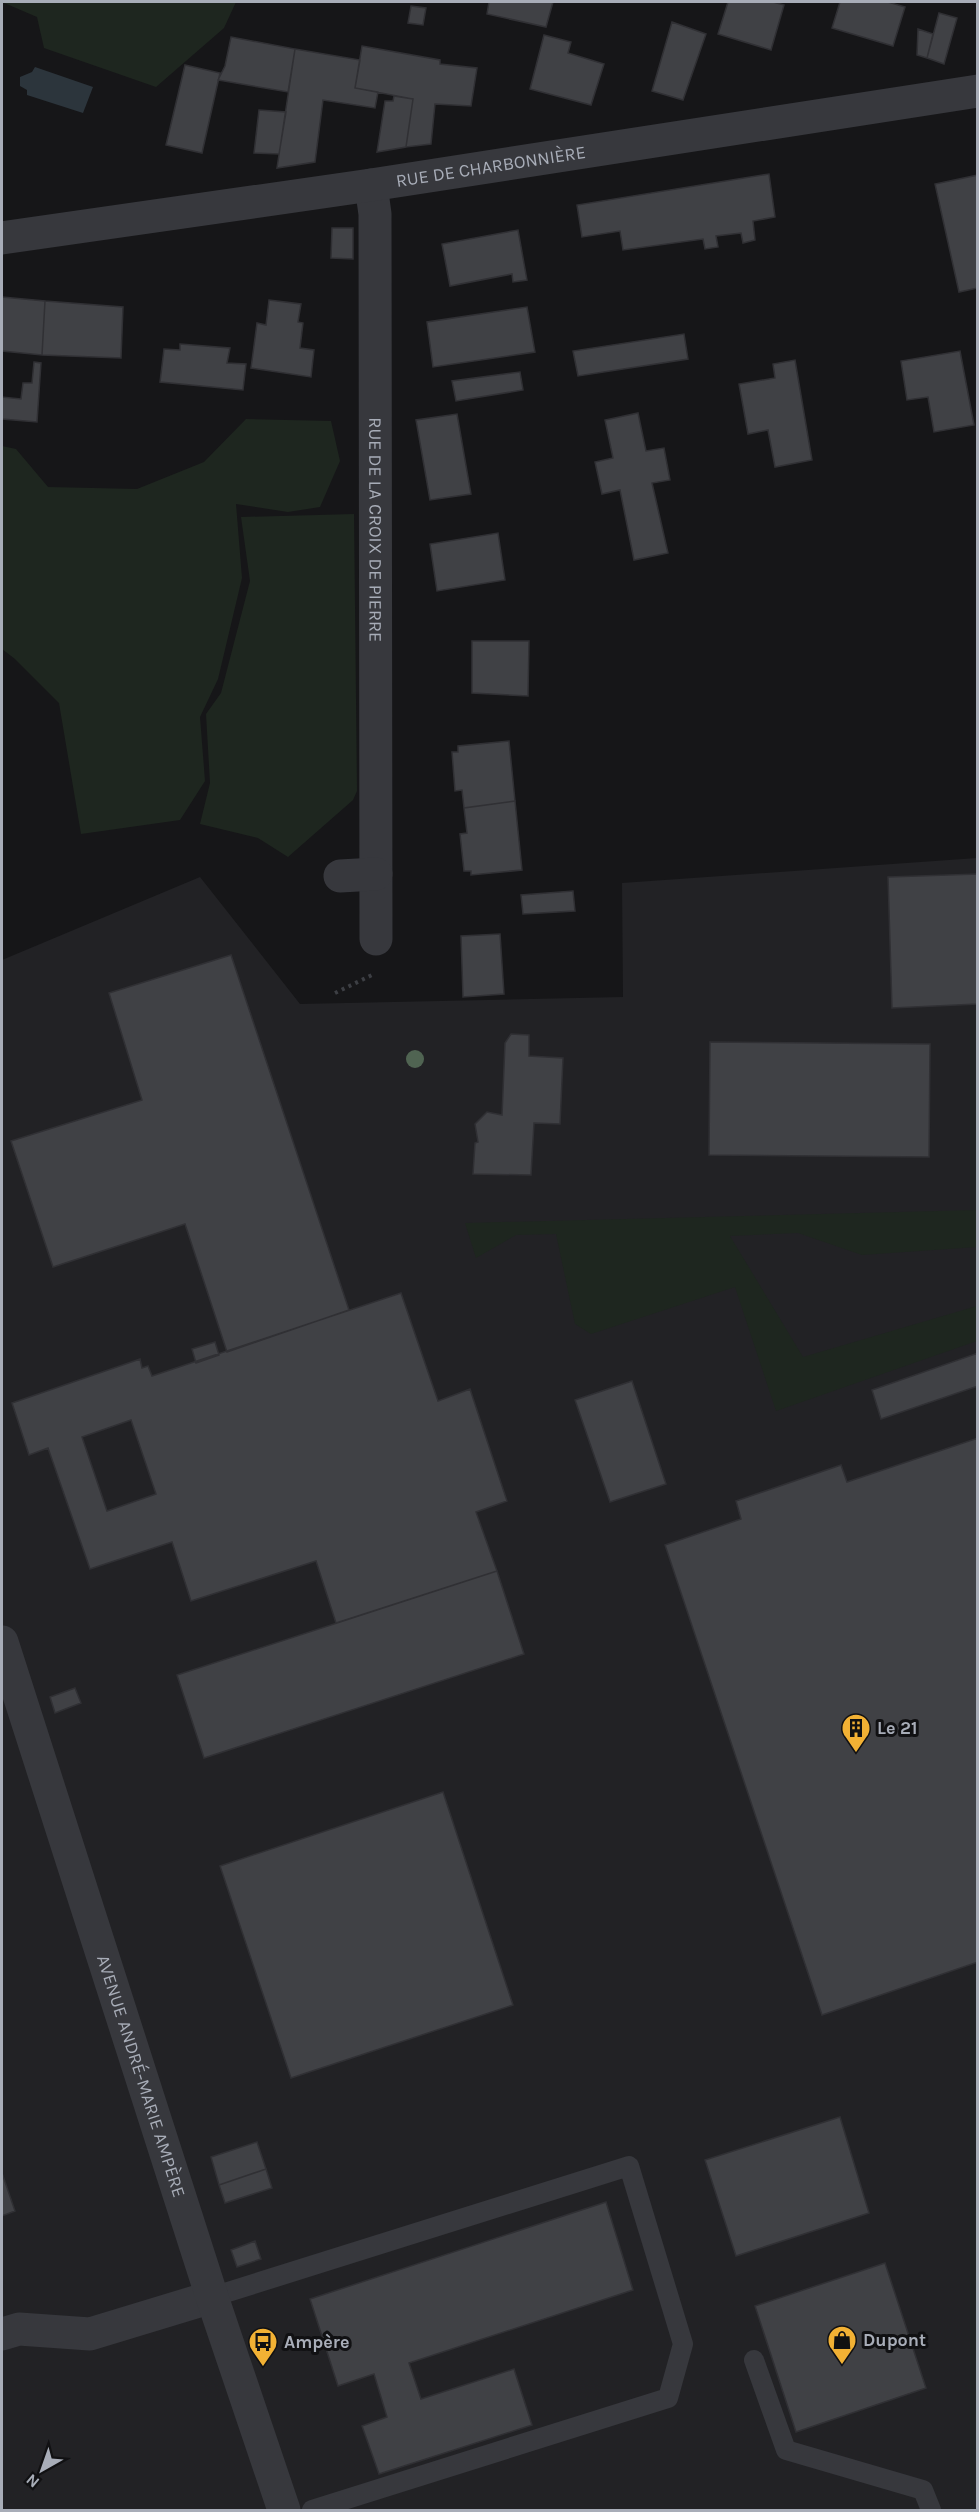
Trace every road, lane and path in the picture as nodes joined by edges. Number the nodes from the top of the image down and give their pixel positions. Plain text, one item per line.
1 (978, 91) edge
2 (371, 185) junction
3 (2, 238) edge
4 (376, 874) junction
5 (340, 876) dead end
6 (376, 939) dead end
7 (2, 1642) edge
8 (212, 2297) junction
9 (2, 2334) edge
10 (754, 2360) dead end
11 (284, 2511) edge
12 (312, 2511) edge
13 (931, 2511) edge

1 - 2 street, RUE DE CHARBONNIÈRE
2 - 3 street, RUE DE CHARBONNIÈRE
2 - 4 street, RUE DE LA CROIX DE PIERRE
4 - 5 street
4 - 6 street, RUE DE LA CROIX DE PIERRE
7 - 8 street, AVENUE ANDRÉ-MARIE AMPÈRE
8 - 9 street
8 - 11 street, AVENUE ANDRÉ-MARIE AMPÈRE
8 - 12 lane
10 - 13 lane

